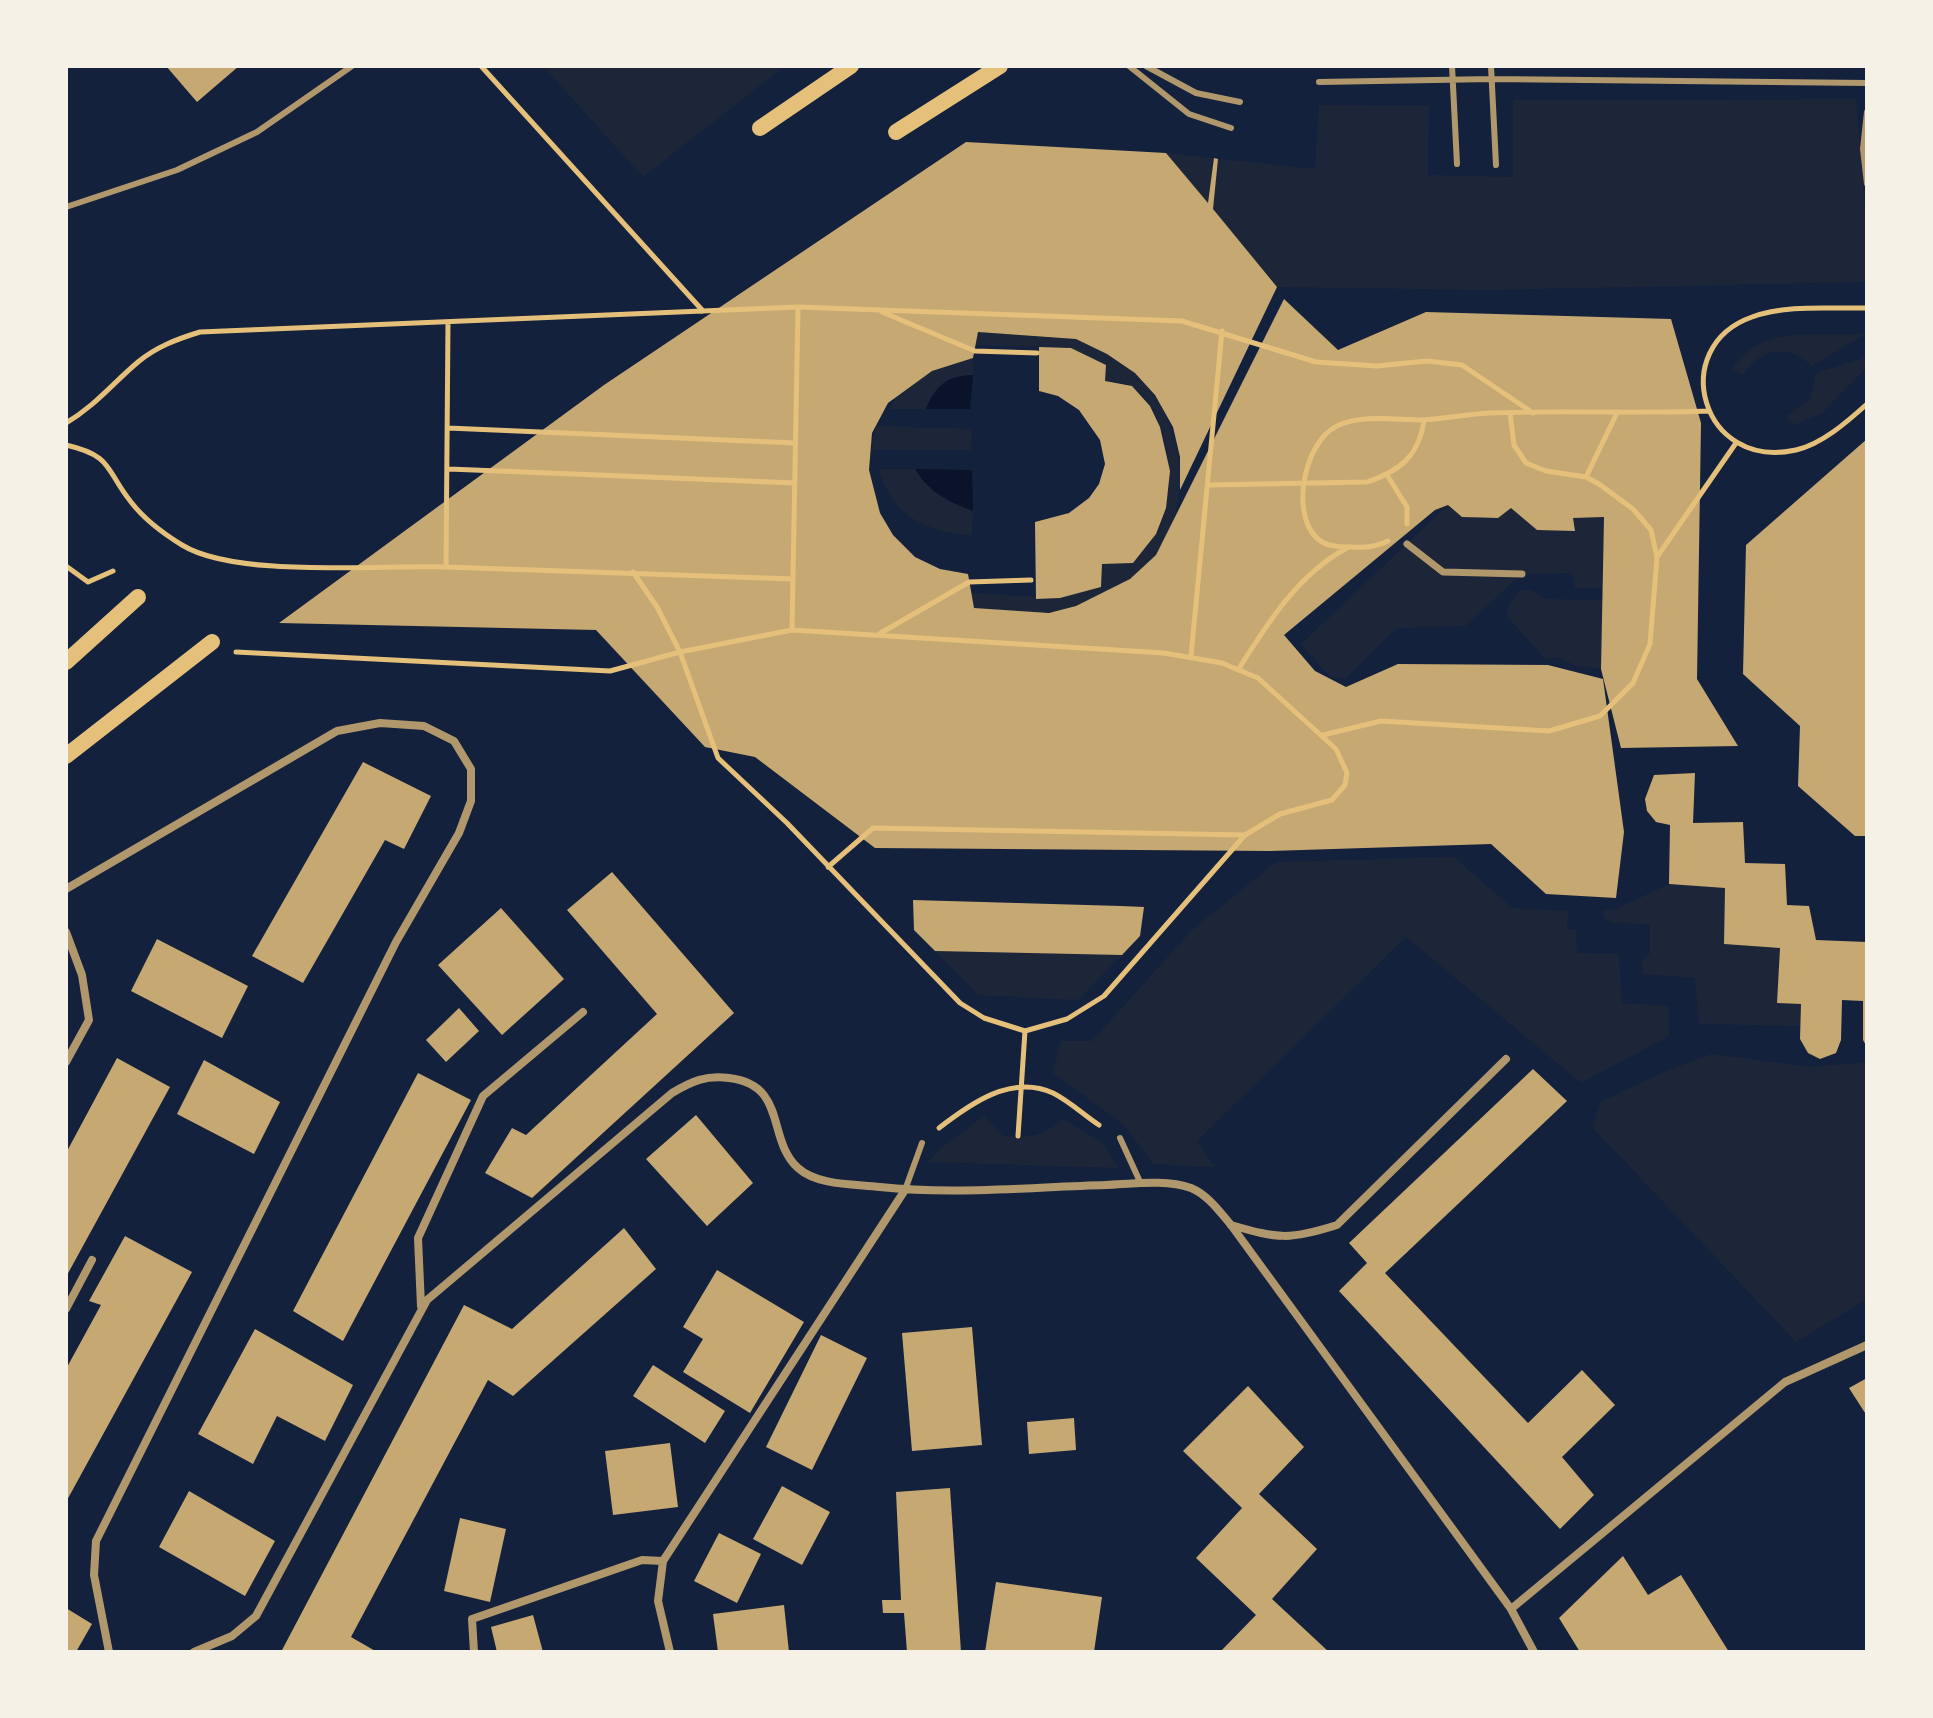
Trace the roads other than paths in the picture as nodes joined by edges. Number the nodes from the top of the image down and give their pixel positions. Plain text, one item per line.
1 (352, 66) edge
2 (851, 66) edge
3 (1000, 66) edge
4 (1129, 66) edge
5 (1146, 66) edge
6 (1452, 66) edge
7 (1491, 66) edge
8 (1453, 79) junction
9 (1492, 79) junction
10 (1319, 82) dead end
11 (1867, 83) edge
12 (1240, 102) dead end
13 (1867, 112) edge
14 (760, 128) dead end
15 (1231, 128) dead end
16 (896, 132) dead end
17 (1457, 164) dead end
18 (1496, 165) dead end
19 (1867, 184) edge
20 (66, 207) edge
21 (1407, 544) dead end
22 (1522, 574) dead end
23 (138, 597) dead end
24 (212, 642) dead end
25 (66, 662) edge
26 (66, 756) edge
27 (66, 889) edge
28 (66, 932) edge
29 (583, 1012) dead end
30 (1506, 1059) dead end
31 (66, 1062) edge
32 (1120, 1138) dead end
33 (922, 1143) dead end
34 (1141, 1184) junction
35 (905, 1190) junction
36 (1231, 1225) junction
37 (92, 1260) dead end
38 (421, 1308) junction
39 (66, 1309) edge
40 (1867, 1345) edge
41 (663, 1561) junction
42 (1511, 1609) junction
43 (109, 1652) edge
44 (194, 1652) edge
45 (474, 1652) edge
46 (670, 1652) edge
47 (1534, 1652) edge

1 - 20 lane
2 - 14 main road
3 - 16 main road
4 - 15 lane
5 - 12 lane
6 - 8 lane
7 - 9 lane
8 - 9 lane
8 - 10 lane
8 - 17 lane
9 - 11 lane
9 - 18 lane
13 - 19 lane
21 - 22 street
23 - 25 main road
24 - 26 main road
27 - 43 street
28 - 31 street
29 - 38 street
30 - 36 street
32 - 34 lane
33 - 35 lane
34 - 35 street
34 - 36 street
35 - 38 street
35 - 41 street
36 - 42 street
37 - 39 street
38 - 44 street
40 - 42 street
41 - 45 street
41 - 46 street
42 - 47 street

